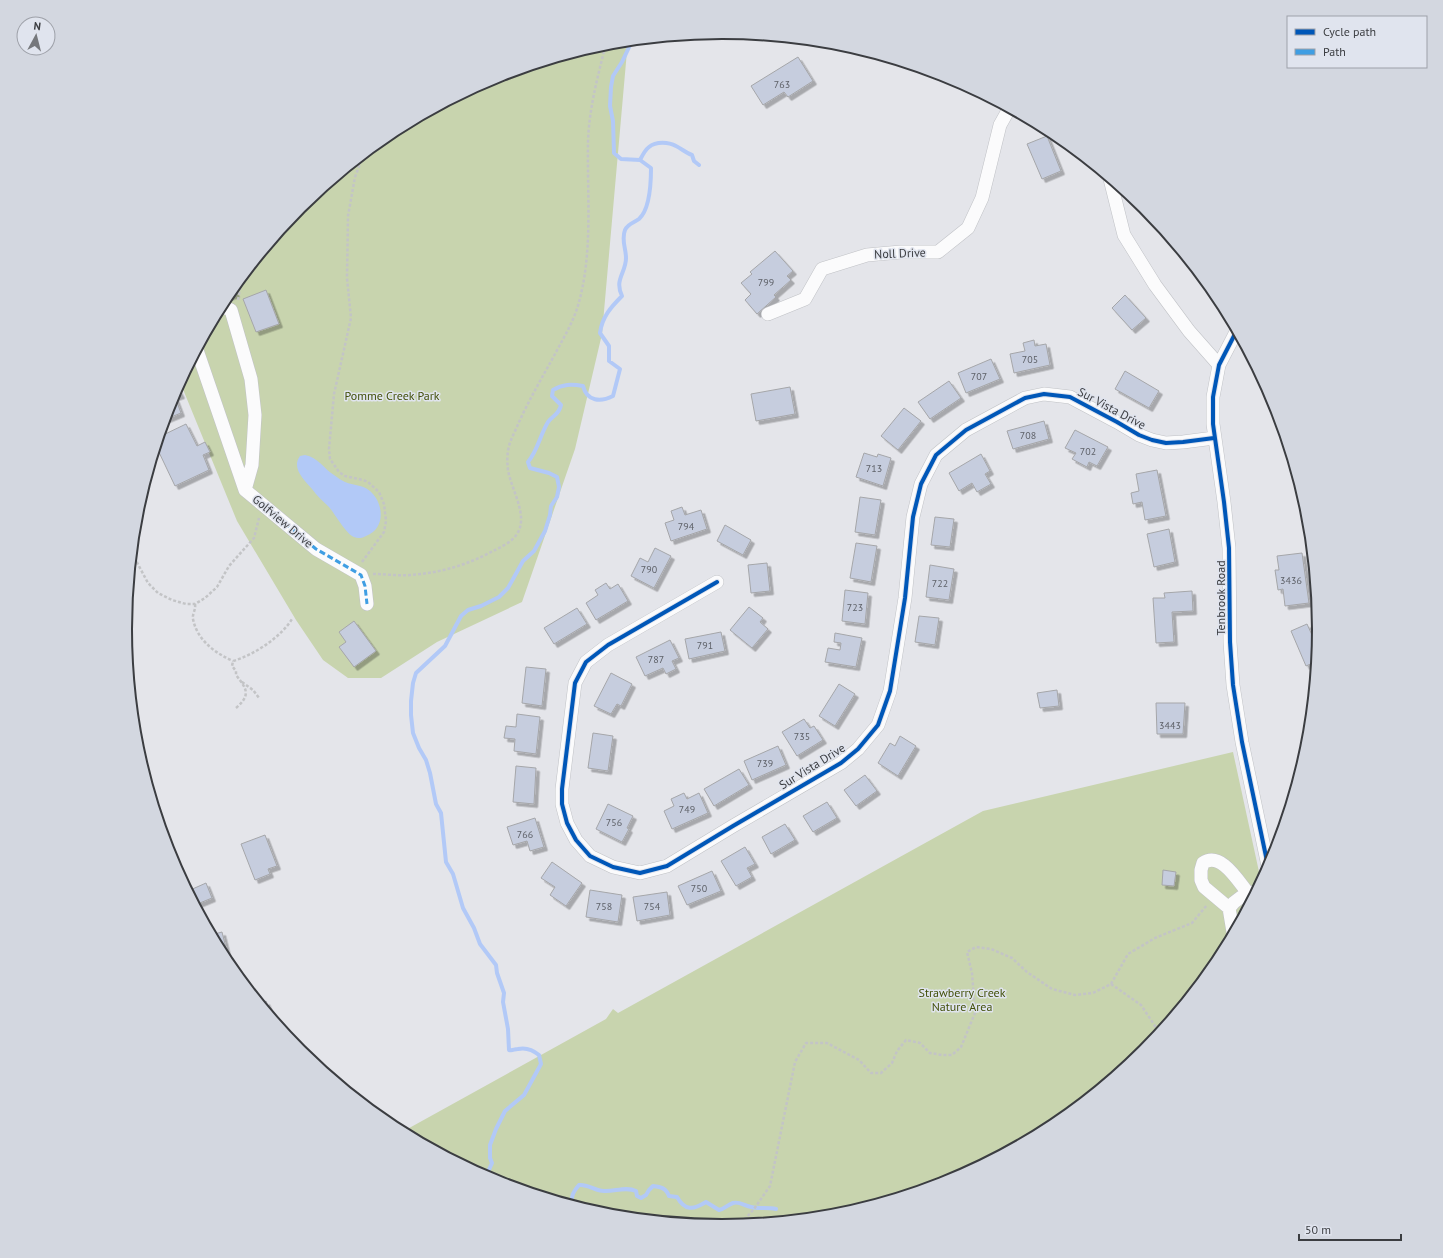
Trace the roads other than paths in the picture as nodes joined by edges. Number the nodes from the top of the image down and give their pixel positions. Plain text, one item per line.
1 (1006, 113) edge
2 (1112, 186) edge
3 (227, 308) edge
4 (768, 314) dead end
5 (1234, 337) edge
6 (199, 356) edge
7 (1219, 364) junction
8 (1214, 438) junction
9 (245, 490) junction
10 (717, 582) dead end
11 (367, 604) dead end
12 (1266, 857) edge
13 (1250, 891) edge
14 (1249, 893) edge
15 (1229, 908) junction
16 (1232, 924) edge

1 - 4 street, Noll Drive
2 - 7 street
3 - 9 street
5 - 7 street, Tenbrook Road
6 - 9 street, Golfview Drive
7 - 8 street, Tenbrook Road
8 - 10 street, Sur Vista Drive
8 - 12 street, Tenbrook Road
9 - 11 street, Golfview Drive
13 - 15 street
14 - 15 street
15 - 16 street

